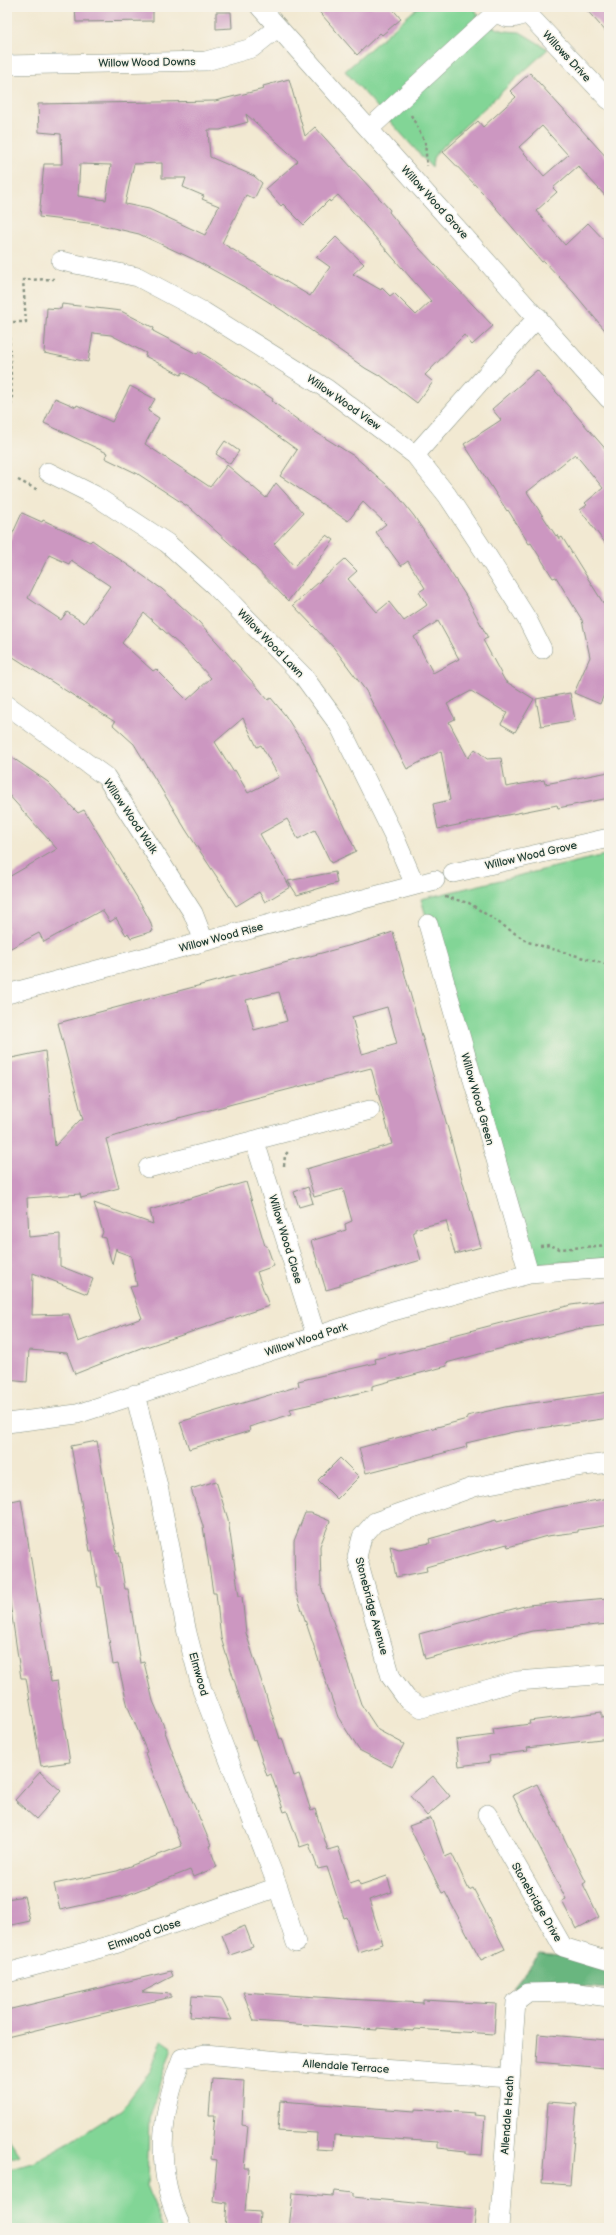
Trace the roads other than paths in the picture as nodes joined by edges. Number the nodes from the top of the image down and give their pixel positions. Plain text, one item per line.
1 (260, 7) edge
2 (495, 9) edge
3 (528, 10) edge
4 (278, 28) junction
5 (7, 65) edge
6 (609, 100) edge
7 (370, 128) junction
8 (61, 261) road end
9 (538, 317) junction
10 (609, 399) edge
11 (415, 455) junction
12 (48, 472) dead end
13 (542, 649) dead end
14 (7, 705) edge
15 (609, 838) edge
16 (453, 873) dead end
17 (415, 885) junction
18 (437, 888) road end
19 (428, 924) dead end
20 (204, 941) junction
21 (7, 994) edge
22 (370, 1110) dead end
23 (255, 1142) junction
24 (148, 1168) dead end
25 (609, 1268) edge
26 (529, 1274) junction
27 (316, 1336) junction
28 (135, 1394) junction
29 (7, 1423) edge
30 (609, 1463) edge
31 (609, 1674) edge
32 (487, 1814) dead end
33 (278, 1887) junction
34 (296, 1943) dead end
35 (609, 1961) edge
36 (7, 1973) edge
37 (609, 1997) edge
38 (510, 2078) junction
39 (182, 2228) edge
40 (499, 2228) edge

1 - 4 street, Willow Wood Grove
2 - 3 street
2 - 7 street
3 - 6 street, Willows Drive
4 - 5 street, Willow Wood Downs
4 - 7 street, Willow Wood Grove
7 - 9 street, Willow Wood Grove
8 - 11 street, Willow Wood View
9 - 10 street, Willow Wood Grove
9 - 11 street
11 - 13 street, Willow Wood View
12 - 17 street, Willow Wood Lawn
14 - 20 street, Willow Wood Walk
15 - 16 street, Willow Wood Grove
17 - 18 street, Willow Wood Rise
17 - 20 street, Willow Wood Rise
19 - 26 street, Willow Wood Green
20 - 21 street, Willow Wood Rise
22 - 23 street
23 - 24 street
23 - 27 street, Willow Wood Close
25 - 26 street, Willow Wood Park
26 - 27 street, Willow Wood Park
27 - 28 street, Willow Wood Park
28 - 29 street, Willow Wood Park
28 - 33 street, Elmwood
30 - 31 street, Stonebridge Avenue
32 - 35 street, Stonebridge Drive
33 - 34 street, Elmwood
33 - 36 street, Elmwood Close
37 - 38 street, Allendale Heath
38 - 39 street, Allendale Terrace
38 - 40 street, Allendale Heath

